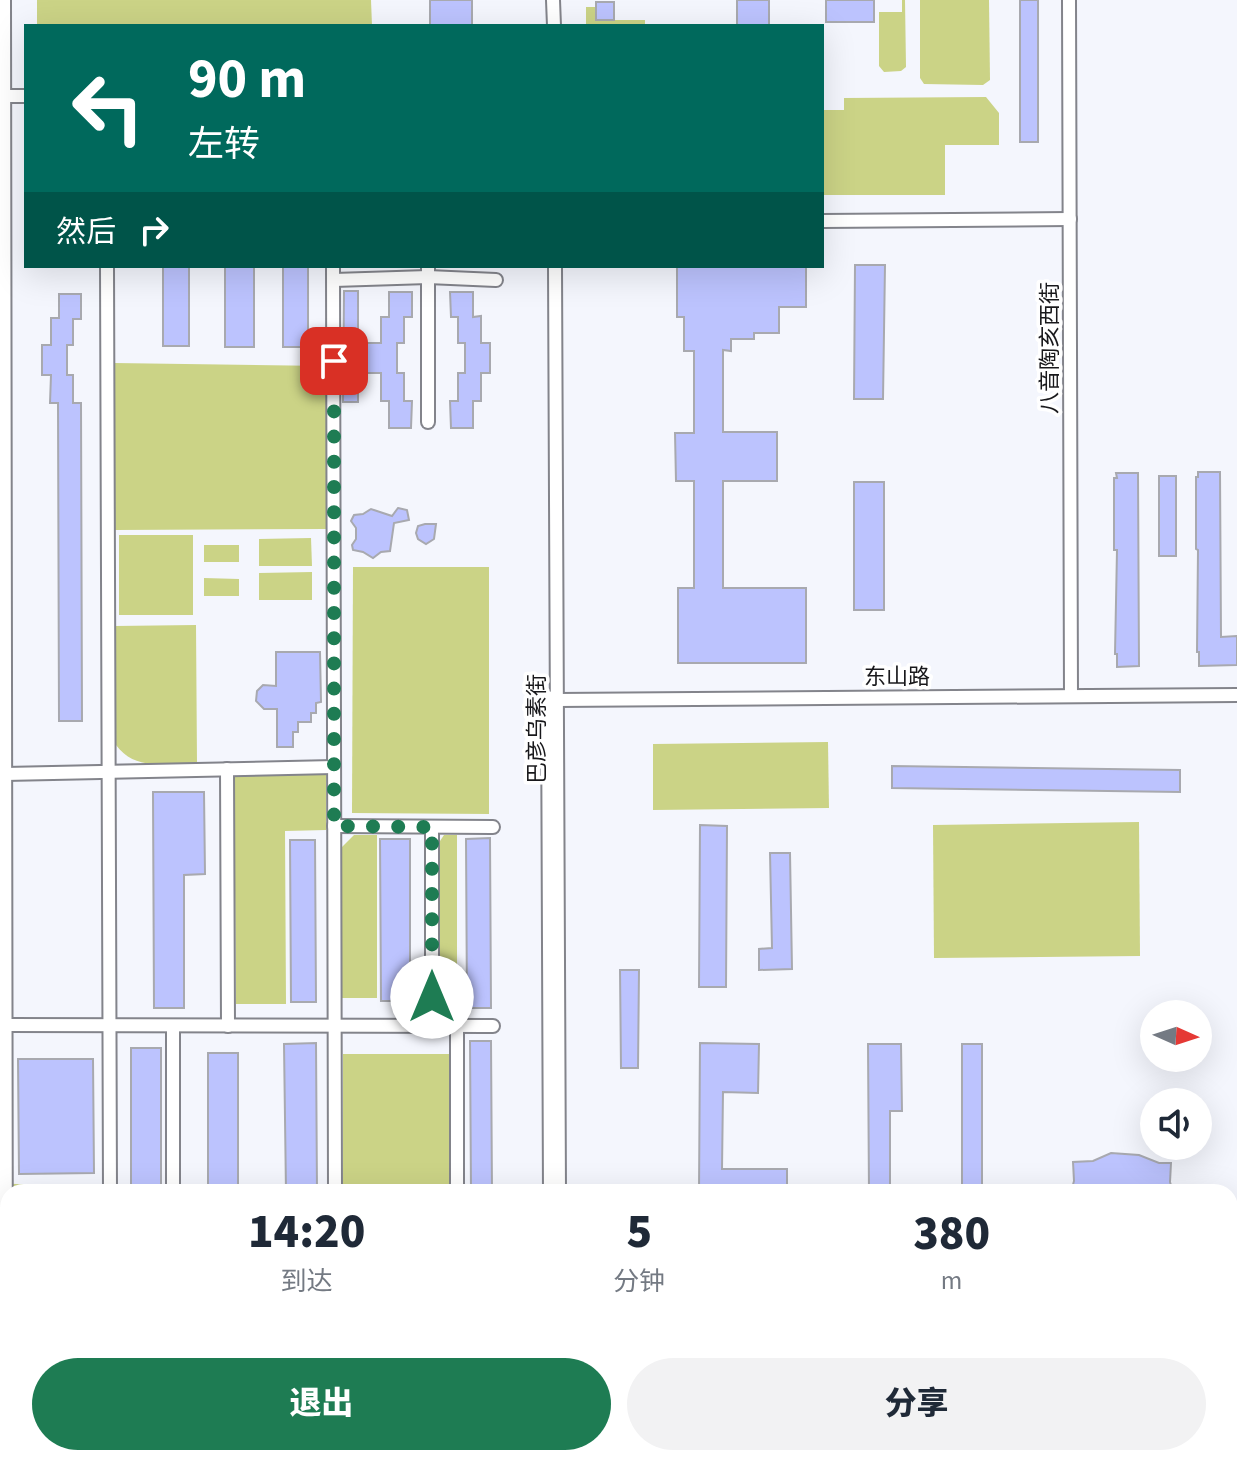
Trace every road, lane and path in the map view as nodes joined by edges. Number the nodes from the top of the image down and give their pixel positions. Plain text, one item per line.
1 (4, 0) edge
2 (546, 0) edge
3 (553, 0) edge
4 (1069, 0) edge
5 (546, 24) edge
6 (554, 24) edge
7 (2, 96) edge
8 (24, 96) edge
9 (1070, 219) junction
10 (824, 221) edge
11 (107, 268) edge
12 (333, 268) edge
13 (547, 268) edge
14 (555, 268) edge
15 (428, 272) edge
16 (334, 280) junction
17 (496, 280) dead end
18 (428, 422) dead end
19 (1237, 695) edge
20 (1071, 696) junction
21 (557, 700) junction
22 (334, 767) junction
23 (227, 769) junction
24 (109, 772) junction
25 (5, 774) junction
26 (334, 826) junction
27 (432, 827) junction
28 (493, 827) dead end
29 (3, 977) edge
30 (6, 1025) junction
31 (110, 1025) junction
32 (173, 1026) junction
33 (228, 1026) junction
34 (334, 1026) junction
35 (432, 1026) junction
36 (457, 1026) junction
37 (493, 1026) dead end
38 (6, 1184) edge
39 (110, 1184) edge
40 (173, 1184) edge
41 (335, 1184) edge
42 (457, 1184) edge
43 (550, 1184) edge
44 (559, 1184) edge

1 - 7 street
2 - 5 street
3 - 6 street
4 - 9 street, 八音陶亥西街
7 - 8 street
7 - 25 street
9 - 10 street
9 - 20 street, 八音陶亥西街
11 - 24 street
12 - 16 street
13 - 43 street, 巴彦乌素街
14 - 21 street, 巴彦乌素街
15 - 16 street
15 - 17 street
15 - 18 street
16 - 22 street
19 - 20 street, 东山路
20 - 21 street, 东山路
21 - 44 street, 巴彦乌素街
22 - 23 street
22 - 26 street
23 - 24 street
23 - 33 street
24 - 25 street
24 - 31 street
25 - 29 street
26 - 27 street
26 - 34 street
27 - 28 street
27 - 35 street
29 - 30 street
30 - 31 street
30 - 38 street
31 - 32 street
31 - 39 street
32 - 33 street
32 - 40 street
33 - 34 street
34 - 35 street
34 - 41 street
35 - 36 street
36 - 37 street
36 - 42 street

